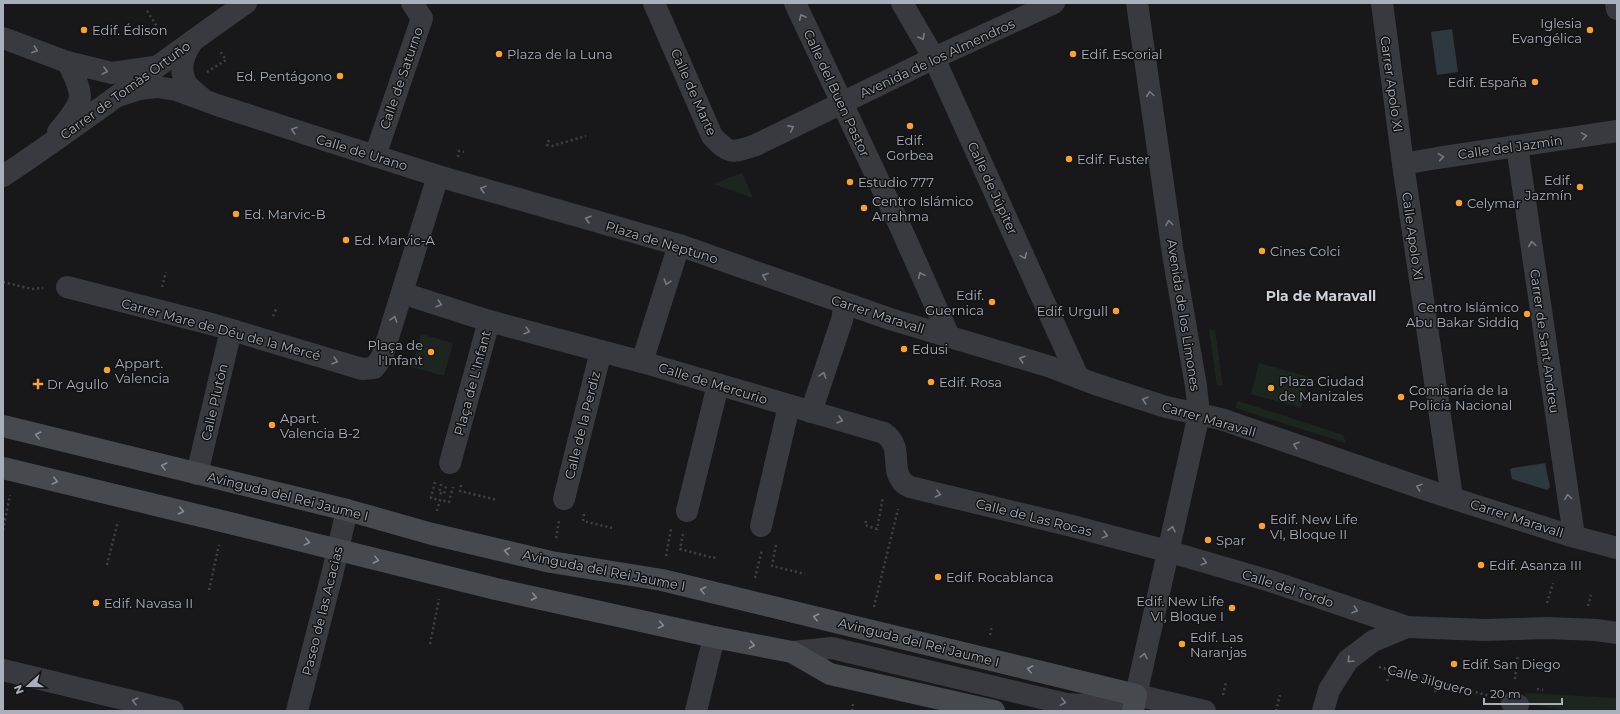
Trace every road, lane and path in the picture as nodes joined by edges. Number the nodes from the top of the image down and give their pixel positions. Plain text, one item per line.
1 (246, 3) edge
2 (412, 3) edge
3 (654, 3) edge
4 (795, 3) edge
5 (902, 3) edge
6 (1054, 3) edge
7 (1137, 3) edge
8 (1382, 3) edge
9 (1616, 3) edge
10 (1617, 8) edge
11 (197, 37) junction
12 (3, 38) edge
13 (934, 58) junction
14 (67, 62) junction
15 (157, 67) junction
16 (118, 96) junction
17 (205, 100) junction
18 (841, 103) junction
19 (1617, 131) edge
20 (586, 136) dead end
21 (549, 140) dead end
22 (756, 145) joint
23 (1517, 146) junction
24 (46, 147) junction
25 (375, 156) junction
26 (1403, 164) junction
27 (3, 176) edge
28 (438, 176) junction
29 (520, 199) joint
30 (679, 245) junction
31 (3, 282) edge
32 (67, 287) joint
33 (802, 288) joint
34 (402, 293) junction
35 (846, 304) junction
36 (489, 321) junction
37 (231, 330) junction
38 (949, 336) junction
39 (601, 351) junction
40 (642, 362) junction
41 (1078, 377) junction
42 (718, 385) junction
43 (789, 406) junction
44 (811, 412) junction
45 (1198, 414) junction
46 (3, 426) edge
47 (9, 470) edge
48 (197, 474) junction
49 (448, 477) joint
50 (900, 479) junction
51 (434, 487) dead end
52 (460, 491) dead end
53 (123, 497) junction
54 (1452, 497) junction
55 (564, 499) dead end
56 (440, 500) junction
57 (497, 500) dead end
58 (585, 509) dead end
59 (347, 510) junction
60 (688, 511) dead end
61 (897, 512) dead end
62 (224, 521) junction
63 (866, 521) dead end
64 (612, 528) dead end
65 (672, 528) dead end
66 (3, 530) edge
67 (769, 533) joint
68 (432, 534) junction
69 (683, 534) dead end
70 (1574, 536) junction
71 (668, 546) dead end
72 (1617, 548) edge
73 (338, 550) junction
74 (1167, 551) junction
75 (715, 554) dead end
76 (107, 565) dead end
77 (805, 574) dead end
78 (444, 577) junction
79 (209, 590) dead end
80 (1407, 627) junction
81 (868, 629) junction
82 (1617, 633) edge
83 (714, 637) junction
84 (430, 644) dead end
85 (792, 652) junction
86 (1518, 652) dead end
87 (1373, 667) dead end
88 (3, 670) edge
89 (1391, 670) junction
90 (1387, 681) dead end
91 (1438, 682) junction
92 (1435, 692) dead end
93 (1280, 695) dead end
94 (699, 701) edge
95 (1135, 707) edge
96 (173, 711) edge
97 (297, 711) edge
98 (994, 711) edge
99 (1039, 711) edge
100 (1205, 711) edge
101 (1276, 711) edge
102 (1323, 711) edge

1 - 11 street, Carrer de Tomàs Ortuño
2 - 25 street, Calle de Saturno
3 - 22 street, Calle de Marte
18 -> 4 street, Calle del Buen Pastor
5 -> 13 street, Calle de Júpiter
6 - 13 street, Avenida de los Almendros
45 -> 7 street, Avenida de los Limones
8 - 26 street, Carrer Apolo XI
9 - 10 street
11 - 15 street, Carrer de Tomàs Ortuño
11 - 17 street
12 -> 14 street
13 - 18 street, Avenida de los Almendros
13 -> 41 street, Calle de Júpiter
14 -> 15 street
14 - 24 street
15 - 16 street, Carrer de Tomàs Ortuño
16 - 17 street, Calle de Urano
16 - 24 street, Carrer de Tomàs Ortuño
25 -> 17 street, Calle de Urano
22 -> 18 street, Avenida de los Almendros
38 -> 18 street, Calle del Buen Pastor
23 -> 19 street, Calle del Jazmin
20 - 21 path
26 -> 23 street, Calle del Jazmin
70 -> 23 street, Carrer de Sant Andreu
24 - 27 street, Carrer de Tomàs Ortuño
25 - 28 street, Calle de Urano
26 - 54 street, Calle Apolo XI
29 -> 28 street, Calle de Urano
28 - 34 street
30 -> 29 street, Plaza de Neptuno
33 -> 30 street, Plaza de Neptuno
30 -> 40 street
31 - 32 path
32 - 37 street, Carrer Mare de Déu de la Mercé
33 - 35 street, Carrer Maravall
34 -> 36 street, Plaça de L'Infant
37 -> 34 street, Carrer Mare de Déu de la Mercé
35 - 38 street, Carrer Maravall
44 -> 35 street
36 -> 39 street, Calle de Mercurio
36 - 49 street, Plaça de L'Infant
37 - 48 street, Calle Plutón
41 -> 38 street, Carrer Maravall
39 - 40 street, Calle de Mercurio
39 - 55 street, Calle de la Perdiz
40 - 42 street, Calle de Mercurio
45 -> 41 street, Carrer Maravall
42 - 43 street, Calle de Mercurio
42 - 60 street
43 - 44 street, Calle de Mercurio
43 - 67 street
44 -> 50 street, Calle de Mercurio
54 -> 45 street, Carrer Maravall
74 -> 45 street, Avenida de los Limones
48 -> 46 main road, Avinguda del Rei Jaume I
47 -> 53 main road
47 - 66 path
48 - 59 main road, Avinguda del Rei Jaume I
49 - 56 path
50 - 63 path
50 -> 74 street, Calle de Las Rocas
51 - 56 path
52 - 57 path
53 -> 62 main road
53 - 76 path
54 - 70 street, Carrer Maravall
56 - 68 path
58 - 64 path
59 - 68 main road, Avinguda del Rei Jaume I
59 - 73 street, Paseo de las Acacias
61 - 81 path
62 -> 73 main road
62 - 79 path
65 - 71 path
67 - 77 path
81 -> 68 main road, Avinguda del Rei Jaume I
69 - 75 path
70 - 72 street, Carrer Maravall
73 -> 78 main road
73 - 97 street, Paseo de las Acacias
74 -> 80 street, Calle del Tordo
95 -> 74 street, Avenida de los Limones
78 -> 83 main road
78 - 84 path
80 - 82 street, Calle del Tordo
80 -> 102 street, Calle del Tordo
95 -> 81 main road, Avinguda del Rei Jaume I
83 -> 85 main road
83 - 94 street
85 -> 95 street
85 - 98 main road
85 - 99 street
86 - 91 path, Calle Jilguero
87 - 89 path, Calle Jilguero
96 -> 88 street
89 - 90 path
89 - 91 path, Calle Jilguero
91 - 92 path
93 - 101 path
95 - 100 street, Avinguda del Rei Jaume I

